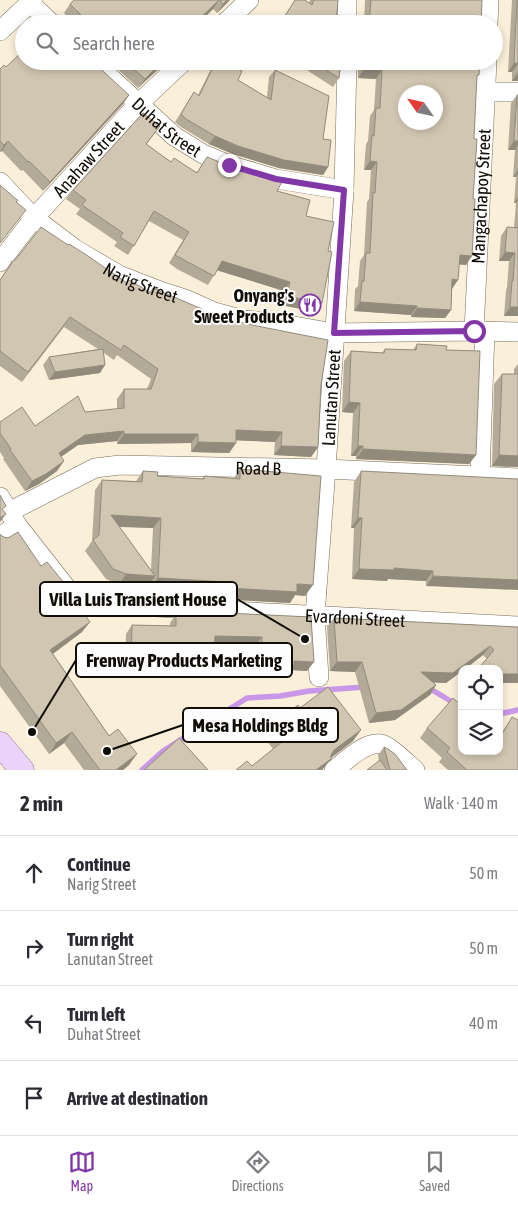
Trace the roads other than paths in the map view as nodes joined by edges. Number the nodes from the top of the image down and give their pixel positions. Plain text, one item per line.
1 (249, 0) edge
2 (347, 0) edge
3 (489, 0) edge
4 (31, 2) edge
5 (18, 15) edge
6 (43, 15) edge
7 (233, 15) edge
8 (347, 15) edge
9 (488, 15) edge
10 (15, 17) edge
11 (0, 32) edge
12 (102, 70) edge
13 (174, 70) edge
14 (347, 70) edge
15 (486, 70) edge
16 (485, 92) junction
17 (518, 92) edge
18 (138, 104) junction
19 (0, 182) edge
20 (344, 190) junction
21 (34, 218) junction
22 (0, 262) edge
23 (480, 331) junction
24 (518, 332) edge
25 (334, 333) junction
26 (326, 469) junction
27 (480, 477) junction
28 (518, 478) edge
29 (9, 511) edge
30 (0, 537) edge
31 (315, 615) junction
32 (518, 626) edge
33 (320, 677) dead end
34 (0, 744) edge
35 (21, 770) edge
36 (334, 770) edge
37 (415, 770) edge

1 - 7 street
2 - 8 street
3 - 9 street
4 - 5 street
4 - 6 street
10 - 11 street
12 - 18 street, Duhat Street
13 - 18 street, Anahaw Street
14 - 20 street, Lanutan Street
15 - 16 street, Mangachapoy Street
16 - 17 street
16 - 23 street, Mangachapoy Street
18 - 20 street, Duhat Street
18 - 21 street, Anahaw Street
19 - 21 street, Narig Street
20 - 25 street, Lanutan Street
21 - 22 street, Anahaw Street
21 - 25 street, Narig Street
23 - 24 street, Narig Street
23 - 25 street, Narig Street
23 - 27 street, Mangachapoy Street
25 - 26 street, Lanutan Street
26 - 27 street, Road B
26 - 29 street, Road B
26 - 31 street, Lanutan Street
27 - 28 street, Road B
29 - 30 street, Road B
29 - 31 street, Evardoni Street
31 - 32 street, Evardoni Street
31 - 33 street, Lanutan Street
34 - 35 main road
36 - 37 street

